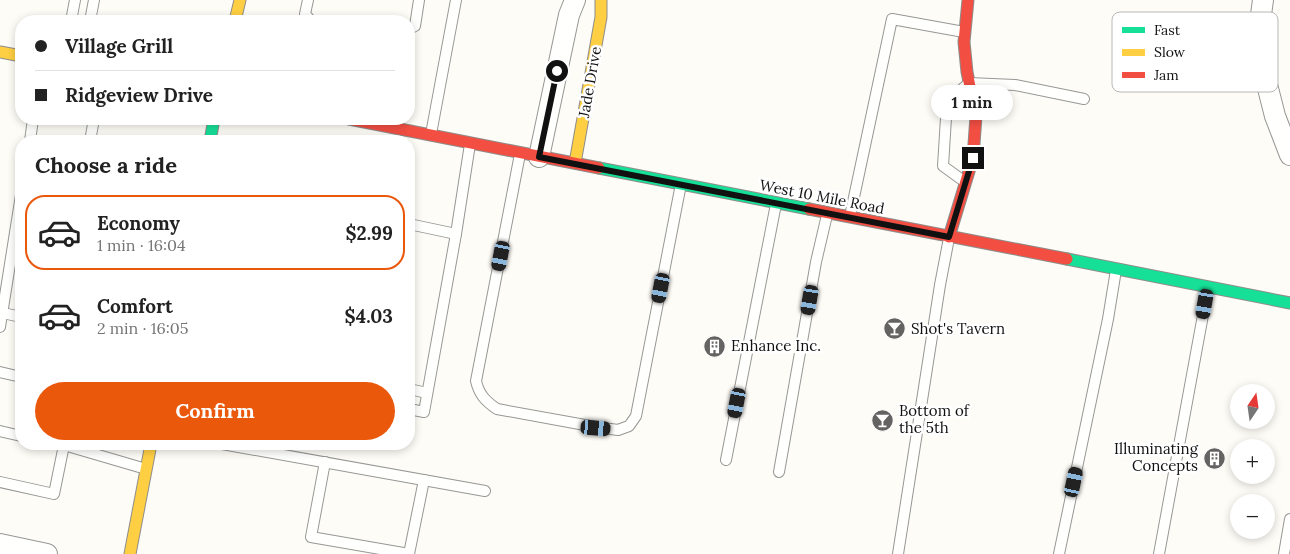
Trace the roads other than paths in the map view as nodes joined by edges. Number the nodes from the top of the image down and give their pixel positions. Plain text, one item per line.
1 (75, 0) edge
2 (94, 0) edge
3 (240, 0) edge
4 (308, 0) edge
5 (419, 0) edge
6 (456, 0) edge
7 (575, 0) edge
8 (601, 0) edge
9 (968, 0) edge
10 (72, 15) edge
11 (91, 15) edge
12 (236, 15) edge
13 (307, 15) edge
14 (415, 26) edge
15 (966, 32) junction
16 (0, 52) edge
17 (15, 55) edge
18 (969, 83) junction
19 (1269, 92) edge
20 (1084, 99) dead end
21 (390, 125) edge
22 (431, 135) junction
23 (470, 143) junction
24 (530, 155) junction
25 (1290, 155) edge
26 (575, 163) junction
27 (966, 182) junction
28 (681, 184) junction
29 (777, 203) junction
30 (827, 213) junction
31 (850, 217) junction
32 (415, 225) edge
33 (456, 234) junction
34 (949, 237) junction
35 (15, 261) edge
36 (1116, 269) junction
37 (1208, 287) junction
38 (1290, 303) edge
39 (3, 313) junction
40 (15, 316) edge
41 (0, 327) edge
42 (0, 372) edge
43 (15, 376) edge
44 (415, 391) edge
45 (427, 393) junction
46 (415, 410) edge
47 (0, 431) edge
48 (15, 435) edge
49 (61, 450) edge
50 (82, 450) edge
51 (150, 450) edge
52 (256, 450) edge
53 (726, 460) dead end
54 (325, 462) junction
55 (146, 469) junction
56 (779, 472) dead end
57 (424, 480) junction
58 (0, 482) edge
59 (485, 491) dead end
60 (1290, 519) edge
61 (0, 544) edge
62 (47, 554) edge
63 (131, 554) edge
64 (898, 554) edge
65 (1059, 554) edge
66 (1159, 554) edge
67 (1284, 554) edge

1 - 10 lane
2 - 11 lane
3 - 12 street
4 - 13 lane
5 - 14 lane
6 - 22 lane
7 - 24 street
8 - 26 street, Jade Drive
9 - 15 street
15 - 18 street
15 - 31 lane
16 - 17 street
18 - 20 lane
18 - 27 street
18 - 27 lane
19 - 25 street
21 - 22 street, West 10 Mile Road
22 - 23 street, West 10 Mile Road
23 - 24 street, West 10 Mile Road
23 - 33 lane
24 - 26 street, West 10 Mile Road
24 - 28 lane
26 - 28 street, West 10 Mile Road
27 - 34 street
28 - 29 street, West 10 Mile Road
29 - 30 street, West 10 Mile Road
29 - 53 lane
30 - 31 street, West 10 Mile Road
30 - 56 lane
31 - 34 street, West 10 Mile Road
32 - 33 lane
33 - 45 lane
34 - 36 street, West 10 Mile Road
34 - 64 lane
35 - 39 lane
36 - 37 street, West 10 Mile Road
36 - 65 lane
37 - 38 street, West 10 Mile Road
37 - 66 lane
39 - 40 lane
39 - 41 lane
42 - 43 lane
44 - 45 lane
45 - 46 lane
47 - 48 lane
49 - 58 lane
50 - 55 lane
51 - 55 street
52 - 54 lane
54 - 57 lane
54 - 57 lane
55 - 63 street
57 - 59 lane
60 - 67 lane
61 - 62 street

